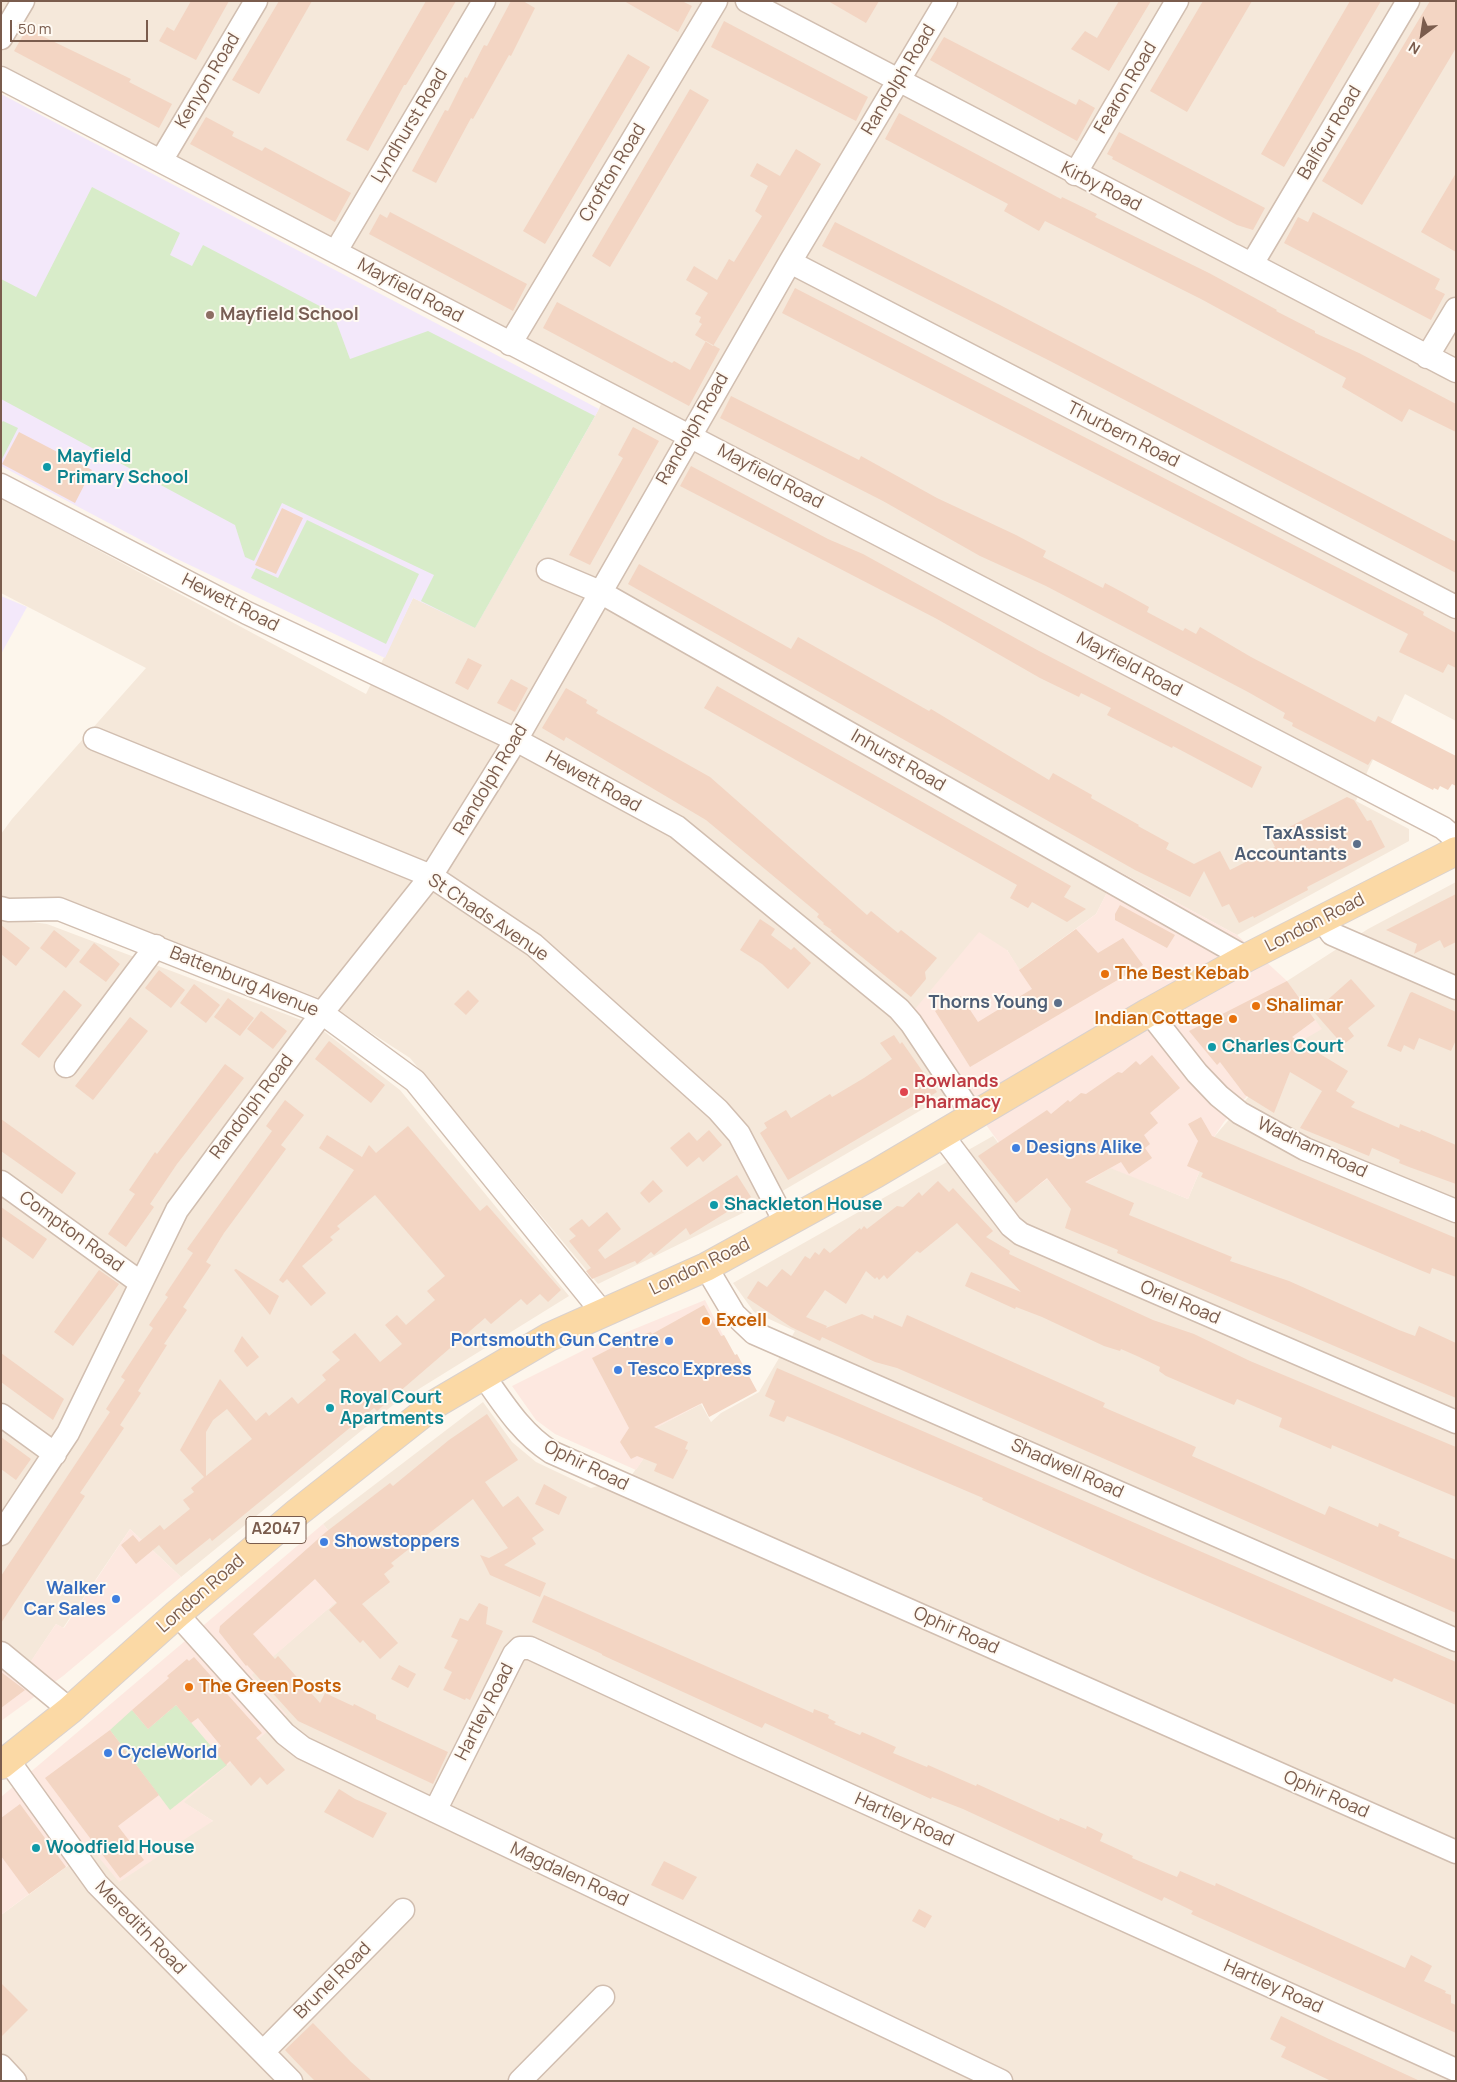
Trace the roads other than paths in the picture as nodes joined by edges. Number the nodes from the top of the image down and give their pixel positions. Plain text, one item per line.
1 (23, 1) edge
2 (256, 1) edge
3 (484, 1) edge
4 (716, 1) edge
5 (747, 1) edge
6 (946, 1) edge
7 (1177, 1) edge
8 (1408, 1) edge
9 (1, 38) edge
10 (1, 78) edge
11 (898, 81) junction
12 (161, 161) junction
13 (1075, 174) junction
14 (336, 251) junction
15 (790, 262) junction
16 (1252, 264) junction
17 (1456, 309) edge
18 (510, 344) junction
19 (1428, 357) junction
20 (1456, 372) edge
21 (689, 435) junction
22 (1, 485) edge
23 (548, 570) dead end
24 (600, 592) junction
25 (1456, 607) edge
26 (95, 739) dead end
27 (516, 740) junction
28 (1456, 839) edge
29 (1456, 851) edge
30 (431, 876) junction
31 (1, 908) edge
32 (1323, 921) junction
33 (156, 946) junction
34 (1246, 958) junction
35 (1456, 988) edge
36 (1149, 1012) junction
37 (322, 1013) junction
38 (66, 1066) dead end
39 (973, 1116) junction
40 (942, 1135) junction
41 (1, 1182) edge
42 (1456, 1211) edge
43 (786, 1224) junction
44 (706, 1267) junction
45 (141, 1282) junction
46 (602, 1312) junction
47 (483, 1375) junction
48 (1, 1415) edge
49 (1456, 1422) edge
50 (55, 1454) junction
51 (1, 1534) edge
52 (177, 1614) junction
53 (1456, 1640) edge
54 (1, 1653) edge
55 (70, 1710) junction
56 (4, 1762) edge
57 (435, 1811) junction
58 (1456, 1852) edge
59 (403, 1910) dead end
60 (603, 1998) dead end
61 (263, 2052) junction
62 (1, 2066) edge
63 (1456, 2070) edge
64 (15, 2081) edge
65 (291, 2081) edge
66 (520, 2081) edge
67 (1001, 2081) edge

1 - 9 street
2 - 12 street, Kenyon Road
3 - 14 street, Lyndhurst Road
4 - 18 street, Crofton Road
5 - 11 street, Kirby Road
6 - 11 street, Randolph Road
7 - 13 street, Fearon Road
8 - 16 street, Balfour Road
10 - 12 street, Mayfield Road
11 - 13 street, Kirby Road
11 - 15 street, Randolph Road
12 - 14 street, Mayfield Road
13 - 16 street, Kirby Road
14 - 18 street, Mayfield Road
15 - 21 street, Randolph Road
15 - 25 street, Thurbern Road
16 - 19 street, Kirby Road
17 - 19 street
18 - 21 street, Mayfield Road
19 - 20 street, Kirby Road
21 - 24 street, Randolph Road
21 - 28 street, Mayfield Road
22 - 27 street, Hewett Road
23 - 24 street, Inhurst Road
24 - 27 street, Randolph Road
24 - 34 street, Inhurst Road
26 - 30 street, St Chads Avenue
27 - 30 street, Randolph Road
27 - 39 street, Hewett Road
29 - 32 main road, London Road / A2047
30 - 37 street, Randolph Road
30 - 43 street, St Chads Avenue
31 - 33 street, Battenburg Avenue
32 - 34 main road, London Road / A2047
32 - 35 street
33 - 37 street, Battenburg Avenue
33 - 38 street
34 - 36 main road, London Road / A2047
36 - 39 main road, London Road / A2047
36 - 42 street, Wadham Road
37 - 45 street, Randolph Road
37 - 46 street, Battenburg Avenue
39 - 40 main road, London Road / A2047
40 - 43 main road, London Road / A2047
40 - 49 street, Oriel Road
41 - 45 street, Compton Road
43 - 44 main road, London Road / A2047
44 - 46 main road, London Road / A2047
44 - 53 street, Shadwell Road
45 - 50 street, Randolph Road
46 - 47 main road, London Road / A2047
47 - 52 main road, London Road / A2047
47 - 58 street, Ophir Road
48 - 50 street
50 - 51 street, Randolph Road
52 - 55 main road, London Road / A2047
52 - 57 street, Magdalen Road
54 - 55 street
55 - 56 main road, London Road / A2047
56 - 61 street, Meredith Road
57 - 63 street, Hartley Road
57 - 67 street, Magdalen Road
59 - 61 street, Brunel Road
60 - 66 street
61 - 65 street, Meredith Road
62 - 64 street

